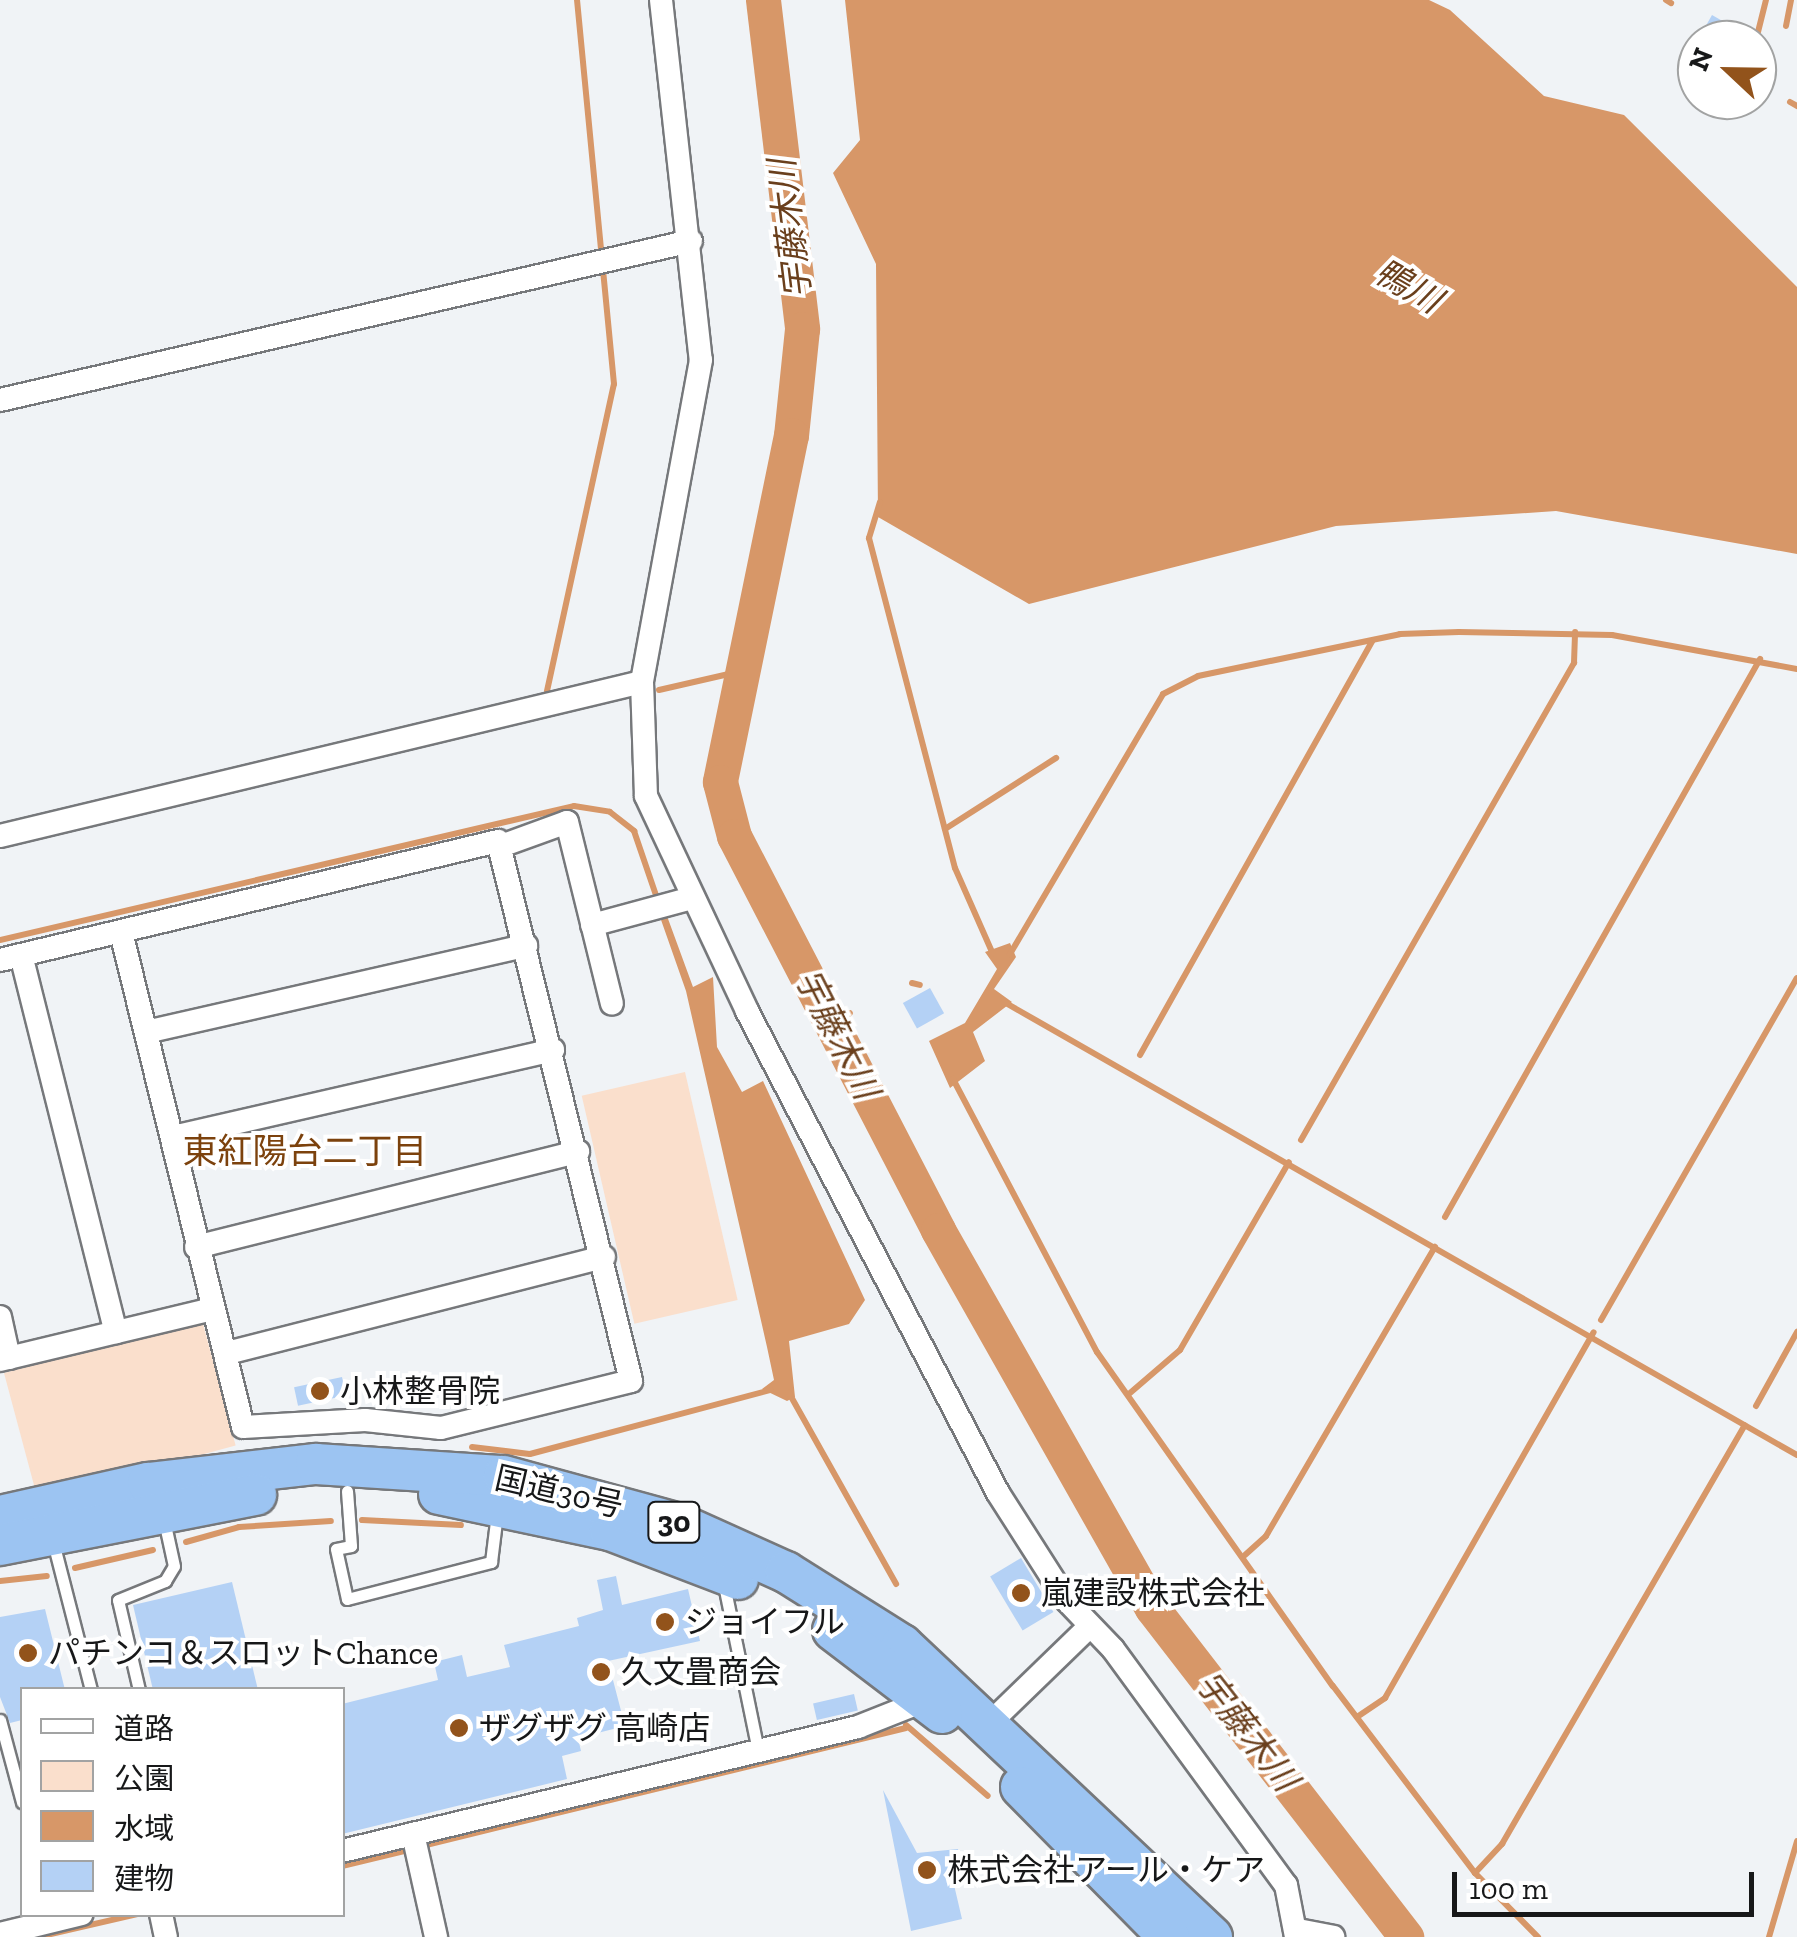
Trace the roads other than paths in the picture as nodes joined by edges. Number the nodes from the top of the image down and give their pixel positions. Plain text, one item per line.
1 (662, 0) edge
2 (691, 241) junction
3 (0, 400) edge
4 (642, 682) junction
5 (0, 836) edge
6 (501, 846) junction
7 (692, 898) junction
8 (592, 925) junction
9 (121, 932) junction
10 (526, 946) junction
11 (10, 958) edge
12 (612, 1004) dead end
13 (146, 1032) junction
14 (553, 1050) junction
15 (173, 1137) junction
16 (578, 1152) junction
17 (196, 1246) junction
18 (604, 1257) junction
19 (209, 1310) junction
20 (0, 1316) edge
21 (116, 1332) junction
22 (227, 1352) junction
23 (5, 1359) edge
24 (347, 1491) junction
25 (498, 1504) junction
26 (162, 1511) junction
27 (0, 1516) edge
28 (50, 1533) junction
29 (0, 1546) edge
30 (722, 1571) junction
31 (1090, 1626) junction
32 (90, 1687) edge
33 (138, 1687) edge
34 (926, 1700) junction
35 (0, 1720) edge
36 (992, 1721) junction
37 (20, 1739) edge
38 (7, 1742) junction
39 (758, 1751) junction
40 (20, 1794) edge
41 (413, 1834) junction
42 (345, 1850) edge
43 (75, 1917) edge
44 (47, 1930) edge
45 (0, 1934) edge
46 (1297, 1934) edge
47 (436, 1937) edge
48 (1168, 1937) edge
49 (1212, 1937) edge
50 (1334, 1937) edge

1 - 2 street
2 - 3 street
2 - 4 street
4 - 5 street
4 - 7 street
6 - 8 street
6 - 9 street
6 - 10 street
7 - 8 street
7 - 31 street
8 - 12 street
9 - 11 street
9 - 13 street
10 - 13 street
10 - 14 street
11 - 21 street
13 - 15 street
14 - 15 street
14 - 16 street
15 - 17 street
16 - 17 street
16 - 18 street
17 - 19 street
18 - 22 street
18 - 22 street
19 - 21 street
19 - 22 street
20 - 23 street
21 - 23 street
24 - 25 highway, 国道30号 / 30
24 - 25 lane
24 - 26 highway, 国道30号 / 30
25 - 30 highway, 国道30号 / 30
26 - 28 highway, 国道30号 / 30
26 - 33 lane
27 - 36 highway, 国道30号 / 30
28 - 29 highway, 国道30号 / 30
28 - 32 lane
30 - 34 highway, 国道30号 / 30
30 - 39 lane
31 - 36 street
31 - 46 street
34 - 39 street
34 - 48 highway, 国道30号 / 30
35 - 38 lane
36 - 49 highway, 国道30号 / 30
37 - 38 lane
38 - 40 lane
39 - 41 street
41 - 42 street
41 - 47 street
43 - 44 street
44 - 45 street
46 - 50 street

